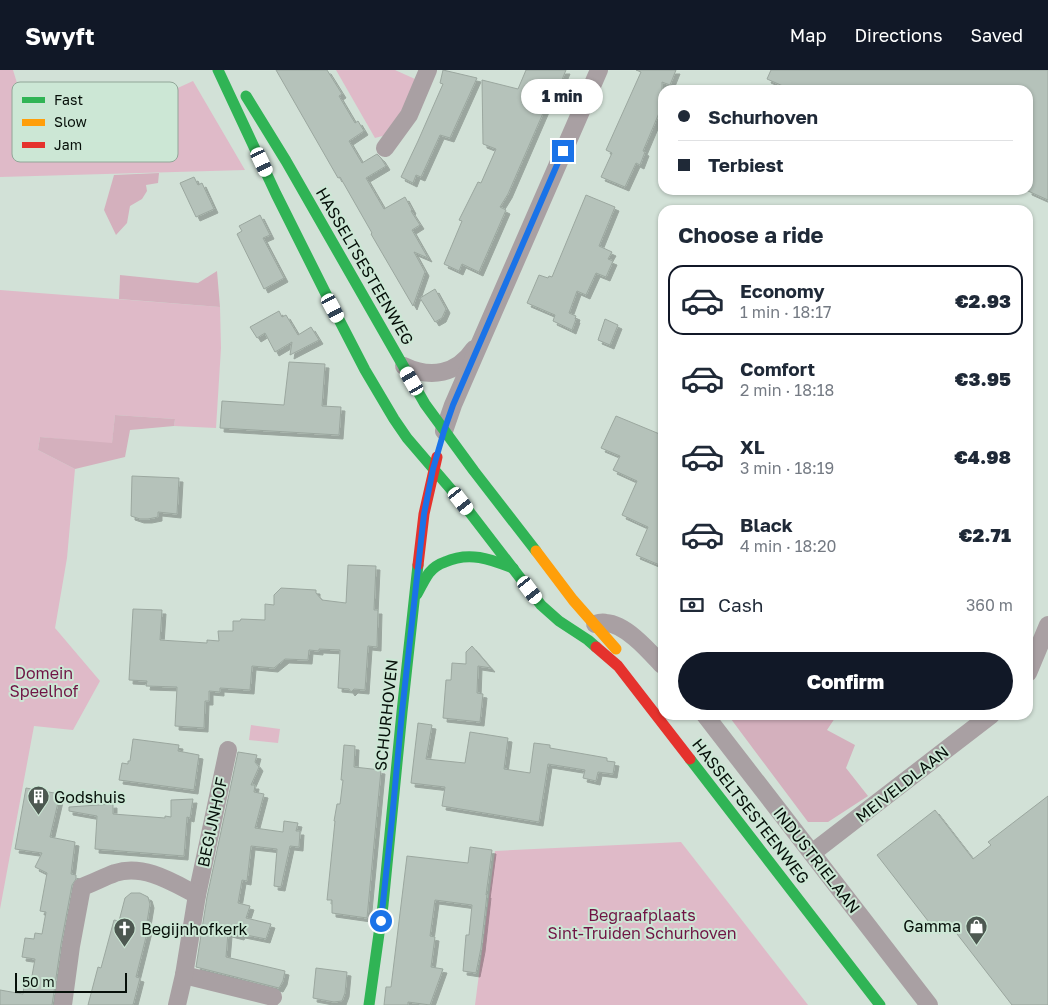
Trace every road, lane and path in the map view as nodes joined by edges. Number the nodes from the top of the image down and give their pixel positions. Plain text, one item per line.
1 (218, 70) edge
2 (428, 70) edge
3 (599, 70) edge
4 (240, 86) dead end
5 (385, 148) dead end
6 (483, 336) junction
7 (404, 366) junction
8 (441, 440) junction
9 (433, 469) junction
10 (513, 568) junction
11 (415, 598) junction
12 (594, 624) junction
13 (1048, 625) edge
14 (1033, 661) edge
15 (658, 662) edge
16 (658, 705) edge
17 (658, 718) edge
18 (660, 720) edge
19 (671, 720) edge
20 (709, 720) edge
21 (985, 720) edge
22 (228, 750) dead end
23 (812, 853) junction
24 (197, 895) junction
25 (184, 975) junction
26 (273, 997) dead end
27 (63, 1005) edge
28 (177, 1005) edge
29 (369, 1005) edge
30 (880, 1005) edge
31 (891, 1005) edge
32 (929, 1005) edge

1 - 9 main road, HASSELTSESTEENWEG
2 - 5 street
3 - 6 street
4 - 7 main road, HASSELTSESTEENWEG
6 - 7 street
6 - 8 street
7 - 8 main road, HASSELTSESTEENWEG
8 - 9 main road, SCHURHOVEN
8 - 12 main road, HASSELTSESTEENWEG
9 - 10 main road, HASSELTSESTEENWEG
9 - 11 main road, SCHURHOVEN
10 - 11 main road
10 - 17 main road, HASSELTSESTEENWEG
11 - 29 main road, SCHURHOVEN
12 - 15 street
12 - 16 main road, HASSELTSESTEENWEG
13 - 14 street
18 - 30 main road, HASSELTSESTEENWEG
19 - 31 main road, HASSELTSESTEENWEG
20 - 23 street, INDUSTRIELAAN
21 - 23 street, MEIVELDLAAN
22 - 24 street, BEGIJNHOF
23 - 32 street, INDUSTRIELAAN
24 - 25 street, BEGIJNHOF
24 - 27 street
25 - 26 street
25 - 28 street, BEGIJNHOF

